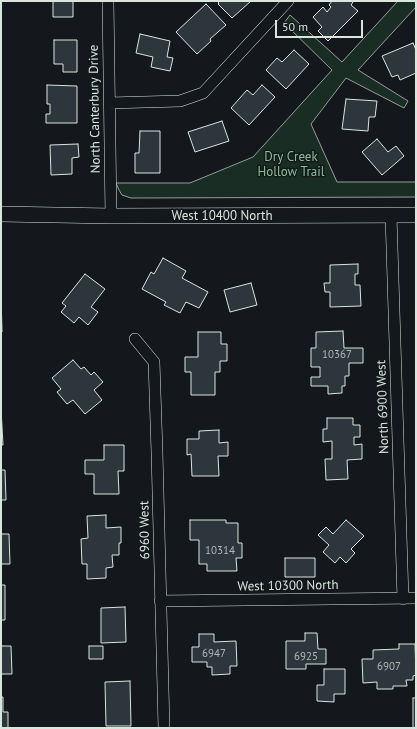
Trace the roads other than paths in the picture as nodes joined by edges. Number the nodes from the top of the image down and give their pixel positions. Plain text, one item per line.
1 (108, 1) edge
2 (288, 1) edge
3 (109, 103) junction
4 (1, 214) edge
5 (391, 215) junction
6 (416, 215) edge
7 (111, 216) junction
8 (135, 339) dead end
9 (403, 598) junction
10 (416, 598) edge
11 (160, 602) junction
12 (164, 728) edge

1 - 3 street, North Canterbury Drive
2 - 3 street
3 - 7 street, North Canterbury Drive
4 - 7 street, West 10400 North
5 - 6 street, West 10400 North
5 - 7 street, West 10400 North
5 - 9 street, North 6900 West
8 - 11 street, 6960 West
9 - 10 street, West 10300 North
9 - 11 street, West 10300 North
11 - 12 street, 6960 West

